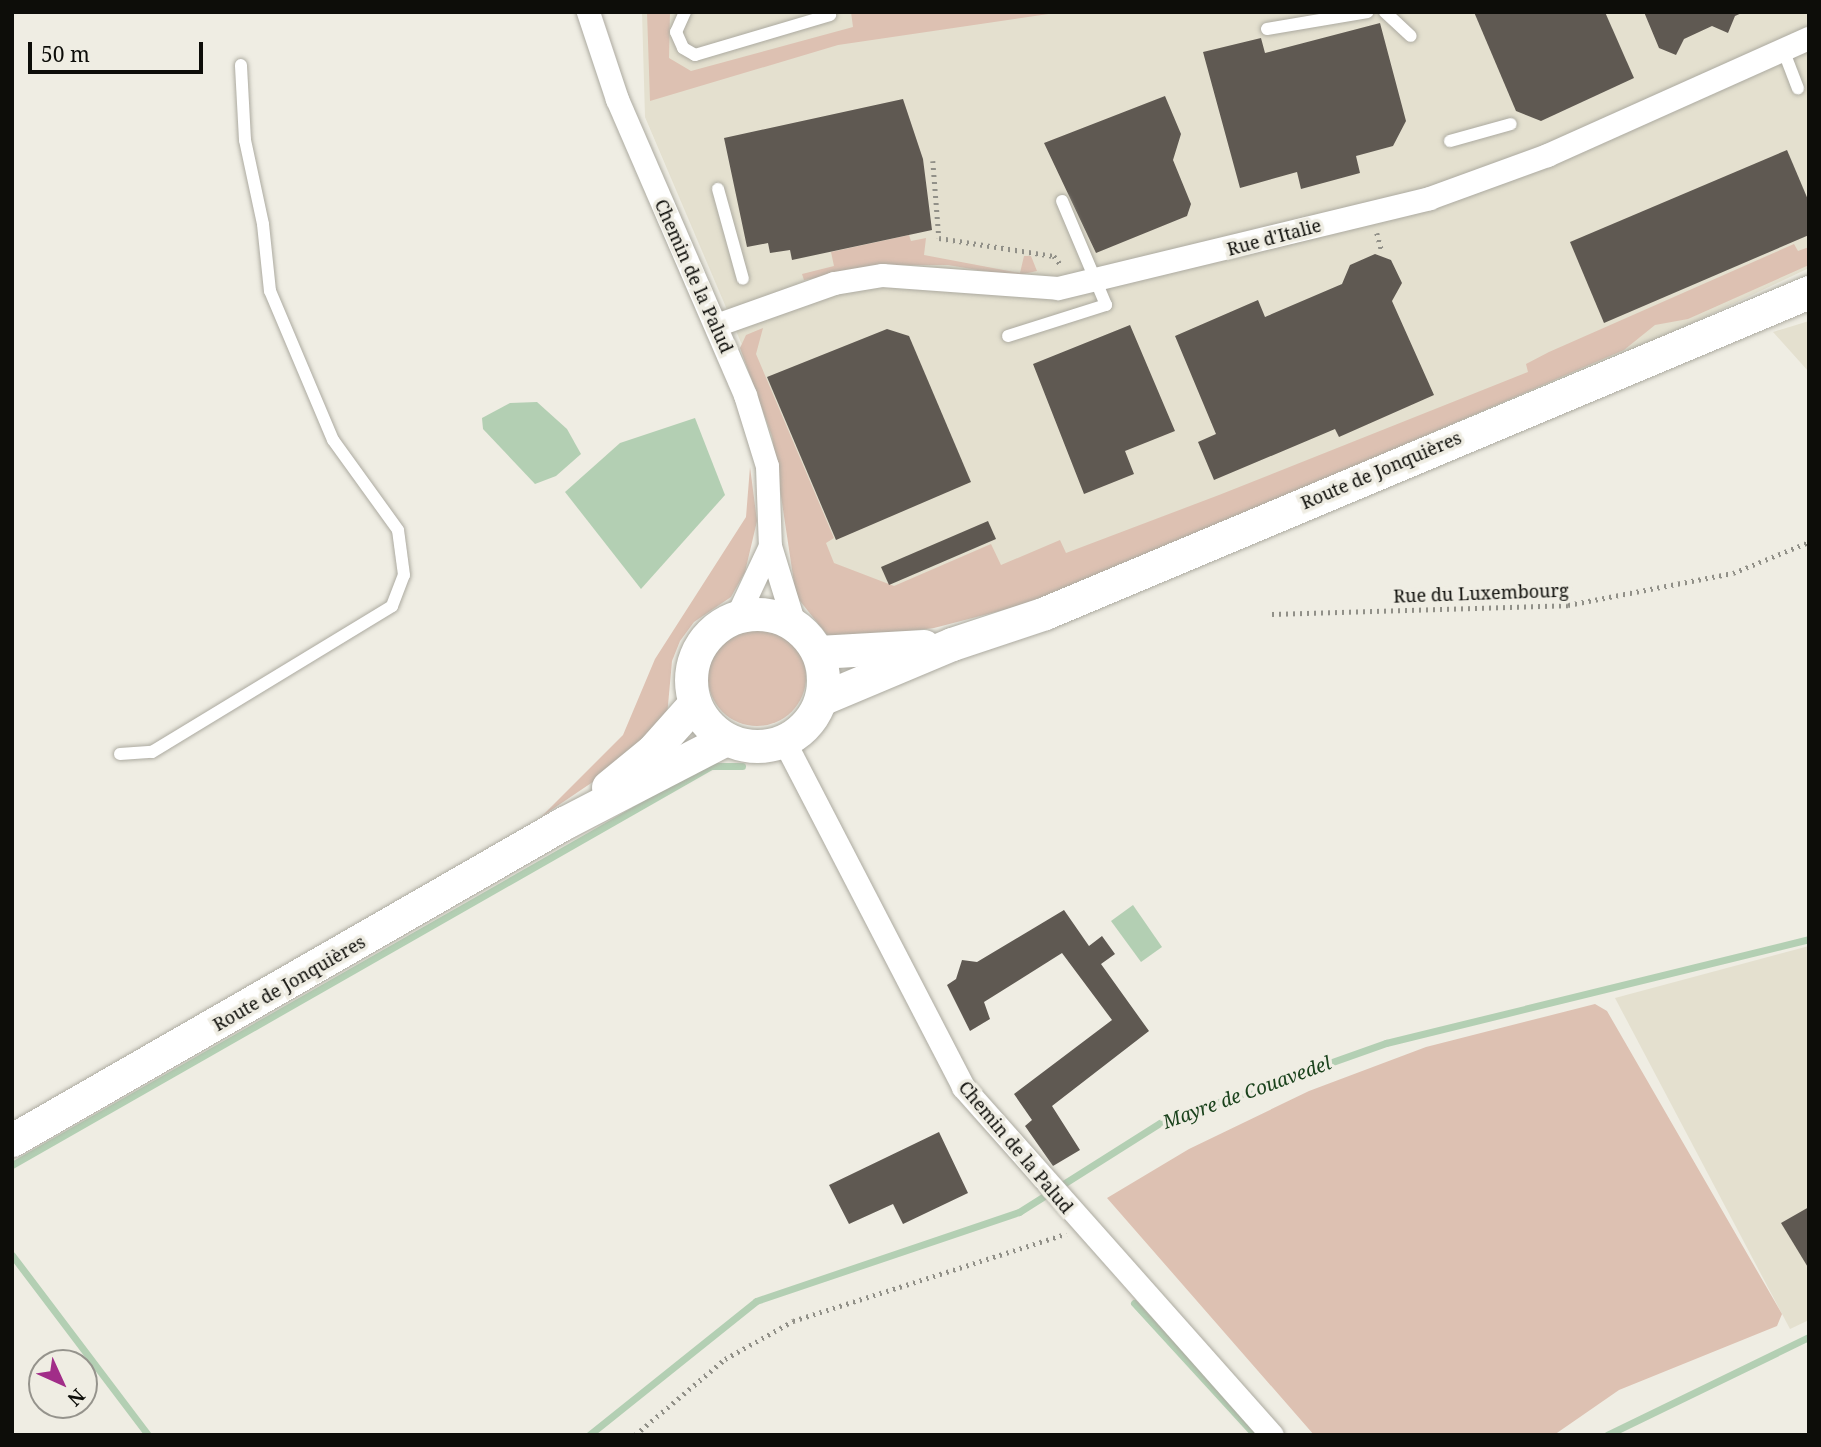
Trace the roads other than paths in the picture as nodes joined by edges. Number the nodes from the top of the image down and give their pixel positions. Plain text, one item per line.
1 (588, 12) edge
2 (685, 12) edge
3 (1368, 12) edge
4 (1385, 12) edge
5 (830, 15) dead end
6 (1267, 29) dead end
7 (1411, 36) dead end
8 (1809, 38) edge
9 (1784, 52) junction
10 (241, 65) dead end
11 (1798, 88) dead end
12 (1511, 124) dead end
13 (1450, 141) dead end
14 (718, 189) dead end
15 (1062, 201) dead end
16 (743, 279) dead end
17 (1083, 283) junction
18 (1809, 292) edge
19 (716, 325) junction
20 (1008, 336) dead end
21 (770, 546) junction
22 (737, 616) junction
23 (794, 624) junction
24 (952, 644) junction
25 (818, 652) junction
26 (821, 699) junction
27 (694, 704) junction
28 (726, 740) junction
29 (784, 741) junction
30 (120, 754) dead end
31 (564, 823) junction
32 (12, 1140) edge
33 (1272, 1435) edge

1 - 19 street, Chemin de la Palud
2 - 5 lane
3 - 6 lane
4 - 7 lane
8 - 9 street, Rue d'Italie
9 - 11 lane
9 - 17 street, Rue d'Italie
10 - 30 lane
12 - 13 lane
14 - 16 lane
15 - 17 lane
17 - 19 street, Rue d'Italie
17 - 20 lane
18 - 24 main road, Route de Jonquières
19 - 21 street, Chemin de la Palud
21 - 22 street, Chemin de la Palud
21 - 23 street, Chemin de la Palud
22 - 23 main road
22 - 27 main road
23 - 25 main road
24 - 25 main road, Route de Jonquières
24 - 26 main road, Route de Jonquières
25 - 26 main road
26 - 29 main road
27 - 28 main road
27 - 31 main road, Route de Jonquières
28 - 29 main road
28 - 31 main road, Route de Jonquières
29 - 33 street, Chemin de la Palud
31 - 32 main road, Route de Jonquières

